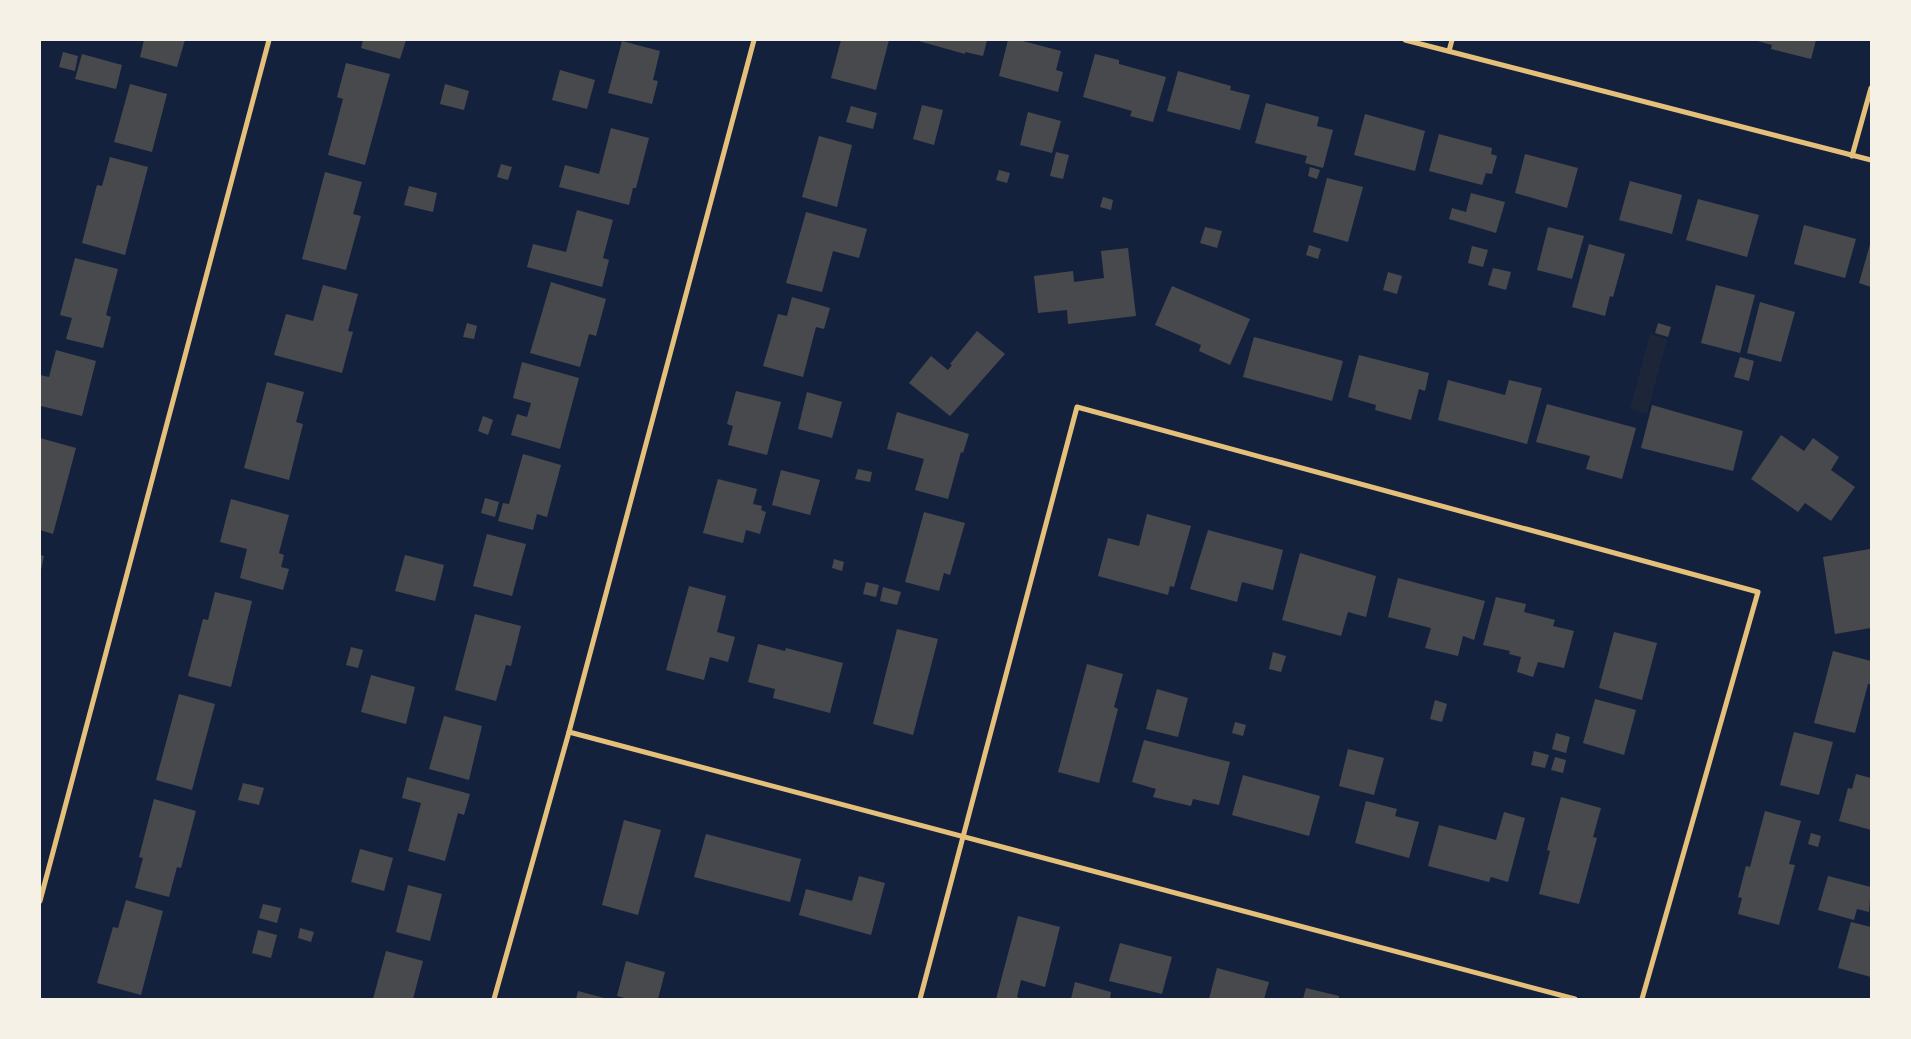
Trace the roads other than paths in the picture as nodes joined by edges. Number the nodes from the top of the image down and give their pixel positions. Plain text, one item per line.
1 (270, 40) edge
2 (754, 40) edge
3 (1404, 40) edge
4 (1452, 40) edge
5 (1449, 51) junction
6 (1871, 88) edge
7 (1852, 156) junction
8 (1871, 160) edge
9 (569, 732) junction
10 (963, 835) junction
11 (40, 901) edge
12 (494, 999) edge
13 (920, 999) edge
14 (1575, 999) edge
15 (1642, 999) edge

1 - 11 street
2 - 9 street
3 - 5 street
4 - 5 street
5 - 7 street
6 - 7 street
7 - 8 street
9 - 10 street
9 - 12 street
10 - 13 street
10 - 14 street
10 - 15 street

